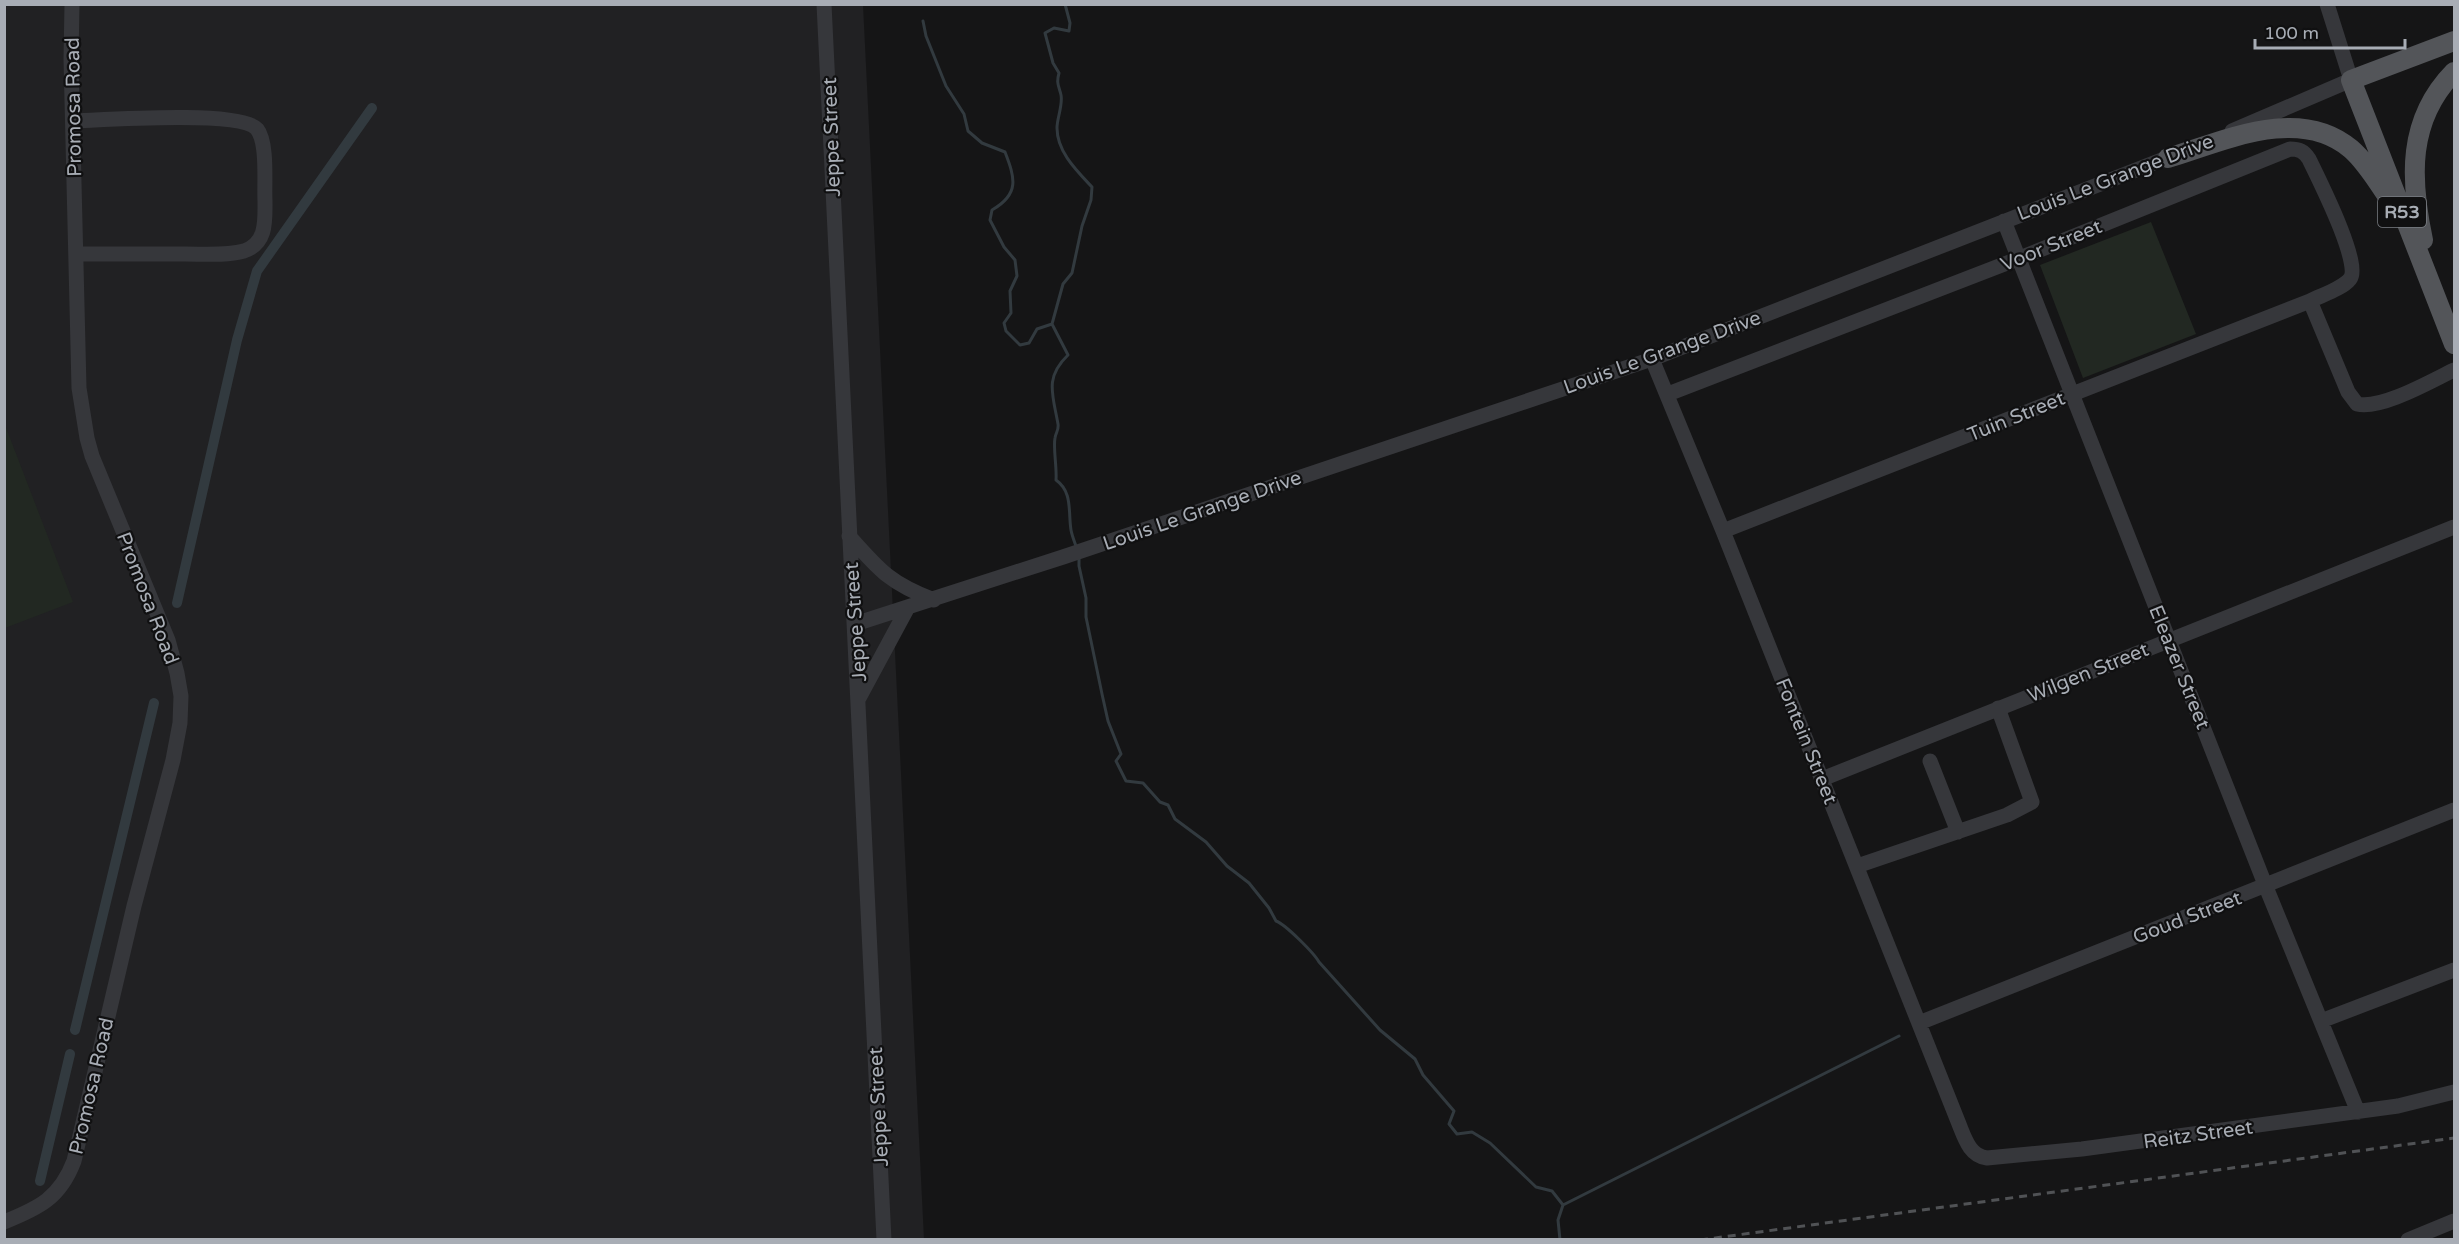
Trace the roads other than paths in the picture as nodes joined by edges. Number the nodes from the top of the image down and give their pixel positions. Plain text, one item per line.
1 (72, 4) edge
2 (824, 4) edge
3 (2327, 4) edge
4 (2454, 41) edge
5 (2454, 72) edge
6 (2351, 80) junction
7 (73, 121) junction
8 (2168, 158) junction
9 (2004, 220) junction
10 (2405, 221) junction
11 (76, 254) junction
12 (2020, 258) junction
13 (2349, 280) joint
14 (2437, 297) junction
15 (2310, 302) junction
16 (2454, 344) edge
17 (1652, 358) junction
18 (2454, 370) edge
19 (1668, 394) junction
20 (2072, 394) junction
21 (2454, 527) edge
22 (1723, 531) junction
23 (849, 536) junction
24 (934, 600) junction
25 (907, 609) junction
26 (855, 624) junction
27 (2169, 639) junction
28 (859, 698) junction
29 (1998, 708) junction
30 (1930, 761) dead end
31 (1822, 779) junction
32 (2454, 810) edge
33 (1958, 832) junction
34 (1857, 866) junction
35 (2266, 886) junction
36 (2454, 970) edge
37 (2321, 1021) junction
38 (1919, 1023) junction
39 (2454, 1092) edge
40 (2358, 1112) junction
41 (1959, 1124) joint
42 (2454, 1221) edge
43 (4, 1222) edge
44 (884, 1239) edge
45 (2408, 1239) edge

1 - 7 street, Promosa Road
2 - 23 street, Jeppe Street
3 - 6 street
4 - 6 main road, Louis Le Grange Drive
5 - 14 main road
6 - 8 street, Louis Le Grange Drive
6 - 10 main road, R53
7 - 11 street, Promosa Road
7 - 11 street
8 - 9 street, Louis Le Grange Drive
8 - 10 main road
9 - 12 street, Eleazer Street
9 - 17 street, Louis Le Grange Drive
10 - 14 main road, R53
11 - 43 street, Promosa Road
12 - 13 street, Voor Street
12 - 19 street, Voor Street
12 - 20 street, Eleazer Street
13 - 15 street, Tuin Street
14 - 16 main road, R53
15 - 18 street
15 - 20 street, Tuin Street
17 - 19 street, Fontein Street
17 - 24 street, Louis Le Grange Drive
19 - 22 street, Fontein Street
20 - 22 street, Tuin Street
20 - 27 street, Eleazer Street
21 - 27 street, Wilgen Street
22 - 31 street, Fontein Street
23 - 24 street
23 - 26 street, Jeppe Street
24 - 25 street, Louis Le Grange Drive
25 - 26 street, Louis Le Grange Drive
25 - 28 street
26 - 28 street, Jeppe Street
27 - 29 street, Wilgen Street
27 - 35 street, Eleazer Street
28 - 44 street, Jeppe Street
29 - 31 street, Wilgen Street
29 - 33 street
30 - 33 street
31 - 34 street, Fontein Street
32 - 35 street, Goud Street
33 - 34 street
34 - 38 street, Fontein Street
35 - 37 street, Eleazer Street
35 - 38 street, Goud Street
36 - 37 street
37 - 40 street, Eleazer Street
38 - 41 street, Fontein Street
39 - 40 street, Reitz Street
40 - 41 street, Reitz Street
42 - 45 street

